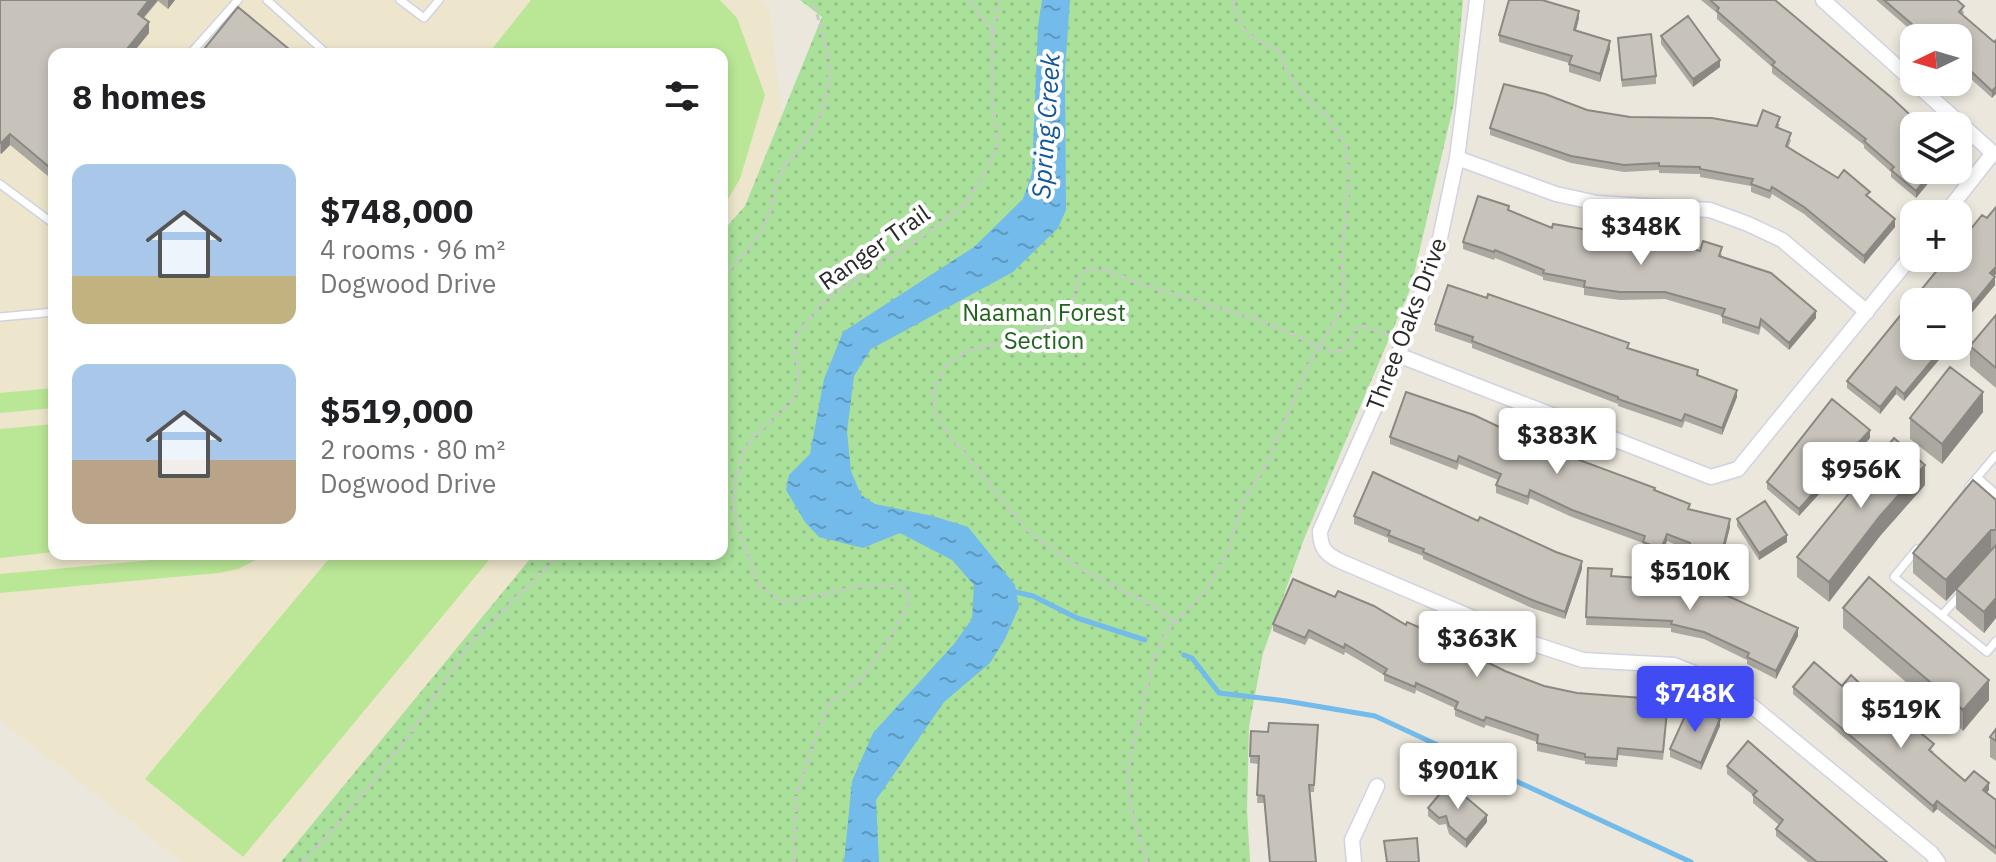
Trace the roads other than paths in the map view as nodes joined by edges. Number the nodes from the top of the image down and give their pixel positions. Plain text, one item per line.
1 (238, 0) edge
2 (267, 0) edge
3 (400, 0) edge
4 (439, 0) edge
5 (1477, 0) edge
6 (1823, 0) edge
7 (195, 48) edge
8 (320, 48) edge
9 (1457, 158) junction
10 (0, 184) edge
11 (1956, 200) edge
12 (48, 220) edge
13 (1900, 271) edge
14 (1867, 312) junction
15 (48, 313) edge
16 (0, 317) edge
17 (1398, 355) junction
18 (1996, 455) edge
19 (1977, 477) junction
20 (1996, 494) edge
21 (1959, 500) edge
22 (1922, 544) edge
23 (1969, 585) edge
24 (1942, 615) junction
25 (1996, 641) edge
26 (1377, 786) dead end
27 (1354, 862) edge
28 (1938, 862) edge

1 - 7 lane
2 - 8 lane
3 - 4 lane
5 - 9 street, Three Oaks Drive
6 - 11 street
9 - 14 street
9 - 17 street, Three Oaks Drive
10 - 12 lane
13 - 14 street
14 - 17 street
15 - 16 lane
17 - 28 street, Three Oaks Drive
18 - 19 lane
19 - 20 lane
19 - 21 lane
22 - 24 lane
23 - 24 lane
24 - 25 lane
26 - 27 street

